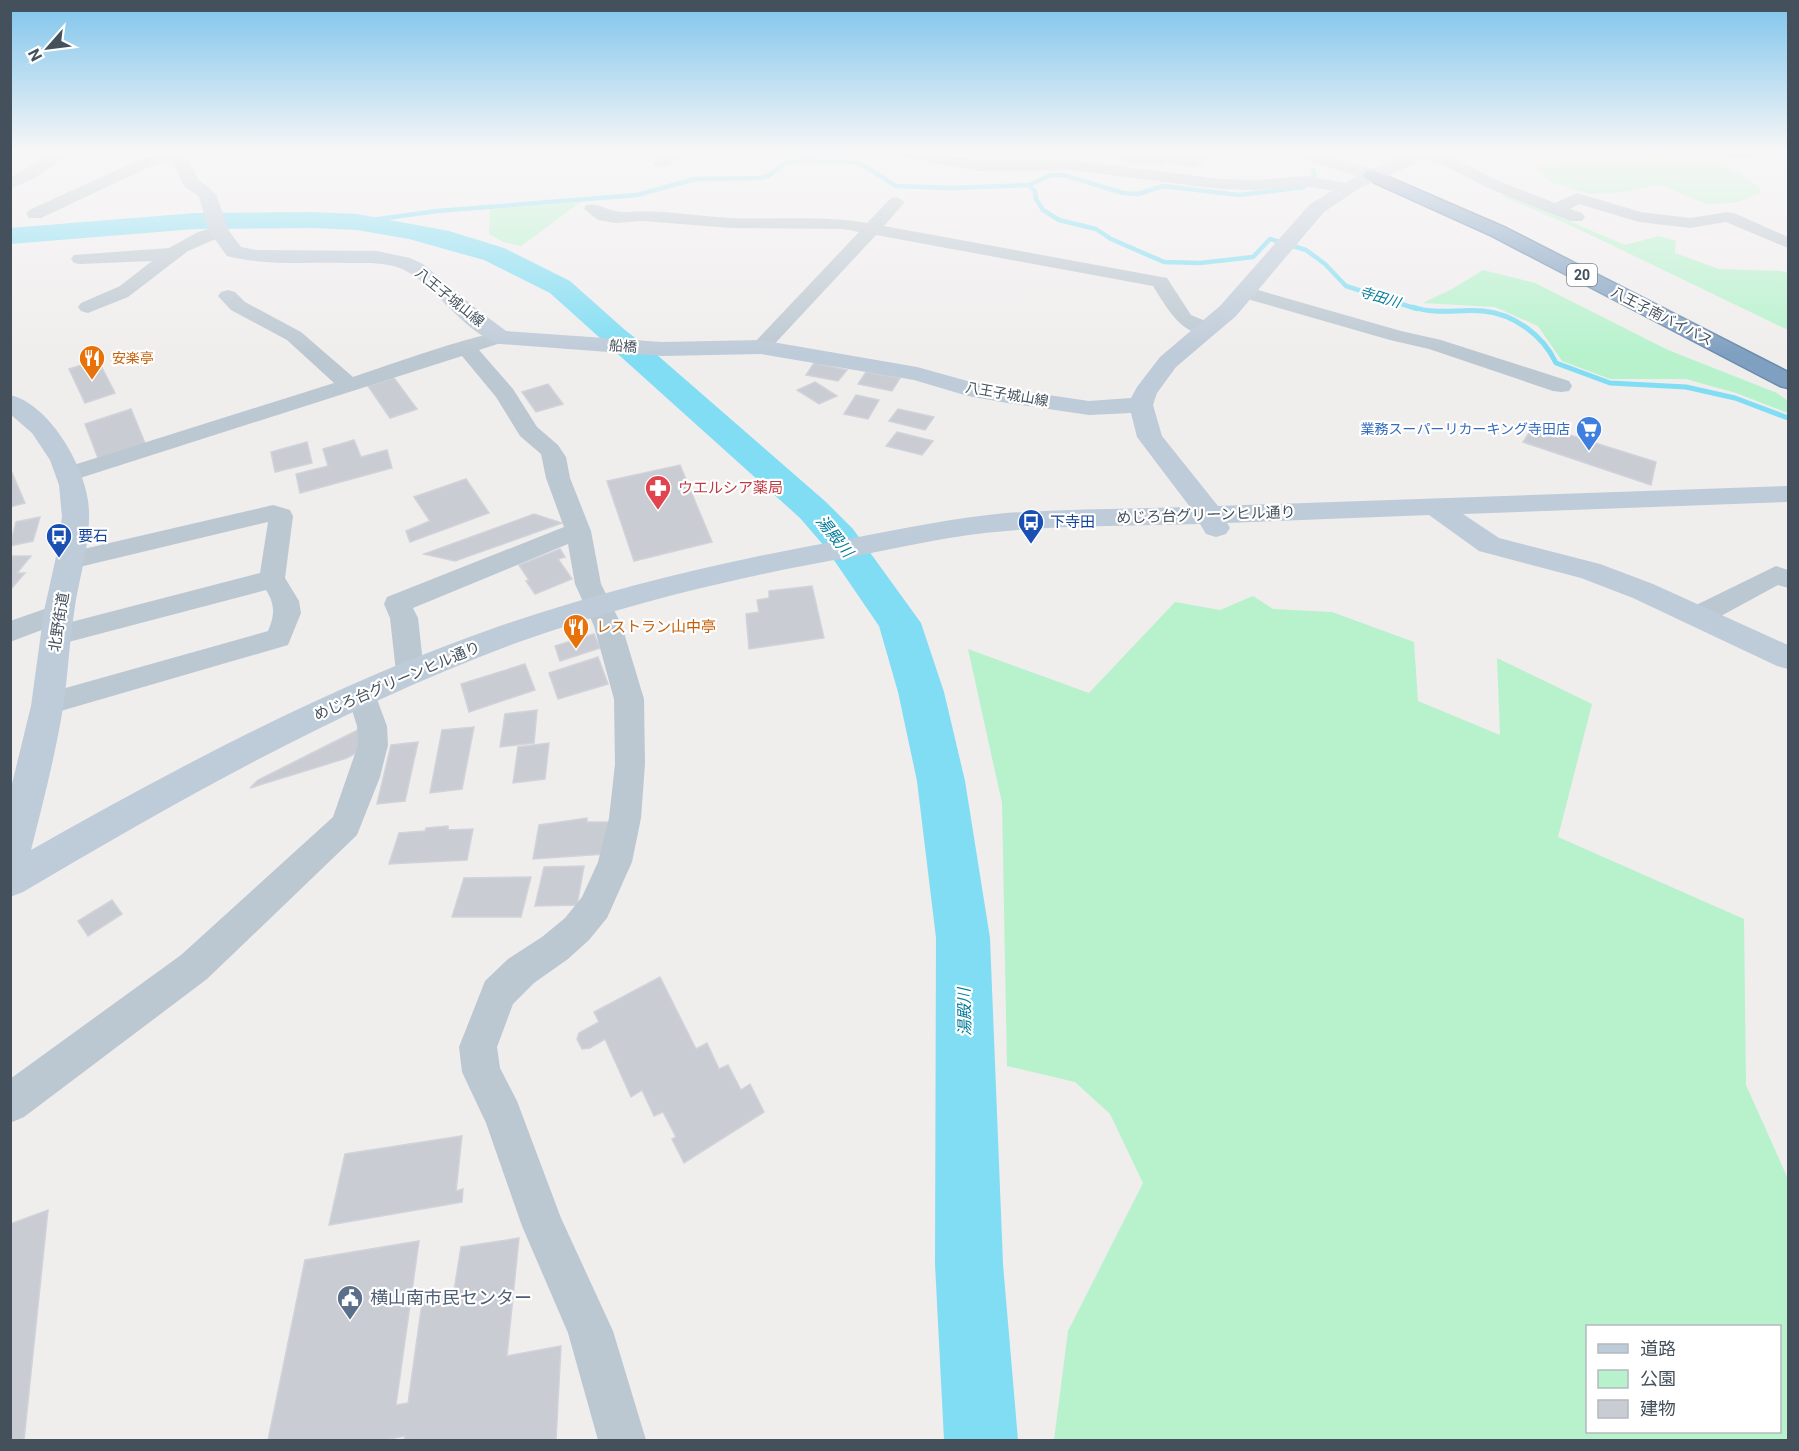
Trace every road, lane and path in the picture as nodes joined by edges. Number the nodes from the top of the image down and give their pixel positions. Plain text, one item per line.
1 (215, 219) edge
2 (676, 219) edge
3 (881, 219) edge
4 (1308, 219) edge
5 (1469, 219) edge
6 (1653, 219) edge
7 (1717, 219) edge
8 (1732, 219) edge
9 (871, 230) junction
10 (219, 231) junction
11 (1788, 243) edge
12 (170, 253) junction
13 (80, 259) dead end
14 (1244, 292) junction
15 (228, 296) dead end
16 (88, 307) dead end
17 (1208, 329) junction
18 (500, 336) junction
19 (583, 344) joint
20 (465, 347) junction
21 (761, 347) junction
22 (662, 349) joint
23 (1788, 381) edge
24 (348, 384) junction
25 (1561, 386) dead end
26 (10, 402) edge
27 (1141, 405) junction
28 (69, 474) junction
29 (1788, 494) edge
30 (1788, 509) edge
31 (1446, 515) junction
32 (1214, 522) junction
33 (578, 531) junction
34 (70, 560) junction
35 (272, 579) junction
36 (1788, 579) edge
37 (598, 605) junction
38 (1698, 616) junction
39 (58, 624) junction
40 (10, 632) edge
41 (1788, 658) edge
42 (411, 672) junction
43 (362, 694) junction
44 (47, 704) junction
45 (10, 862) edge
46 (10, 881) edge
47 (10, 1103) edge
48 (622, 1440) edge

1 - 10 main road
2 - 9 street
3 - 9 street
4 - 14 main road
5 - 23 highway, 八王子南バイパス / 20
6 - 7 street
8 - 11 street
9 - 17 street
9 - 21 street
10 - 12 street
10 - 18 main road, 八王子城山線
12 - 13 street
12 - 16 street
14 - 17 main road
14 - 25 street
15 - 24 street
17 - 27 main road
18 - 19 main road, 八王子城山線
18 - 20 street
19 - 22 main road, 船橋
20 - 24 street
20 - 33 street
21 - 22 main road, 八王子城山線
21 - 27 main road, 八王子城山線
24 - 28 street
26 - 28 main road, 北野街道
27 - 32 main road
28 - 34 main road, 北野街道
29 - 31 main road, めじろ台グリーンヒル通り
30 - 31 main road, めじろ台グリーンヒル通り
31 - 32 main road, めじろ台グリーンヒル通り
31 - 38 main road
32 - 37 main road, めじろ台グリーンヒル通り
33 - 37 street
33 - 42 street
34 - 35 street
34 - 39 main road, 北野街道
35 - 39 street
35 - 44 street
36 - 38 street
37 - 42 main road, めじろ台グリーンヒル通り
37 - 48 street
38 - 41 main road
39 - 40 street
39 - 44 main road, 北野街道
42 - 43 main road, めじろ台グリーンヒル通り
43 - 46 main road, めじろ台グリーンヒル通り
43 - 47 street
44 - 45 main road, 北野街道

